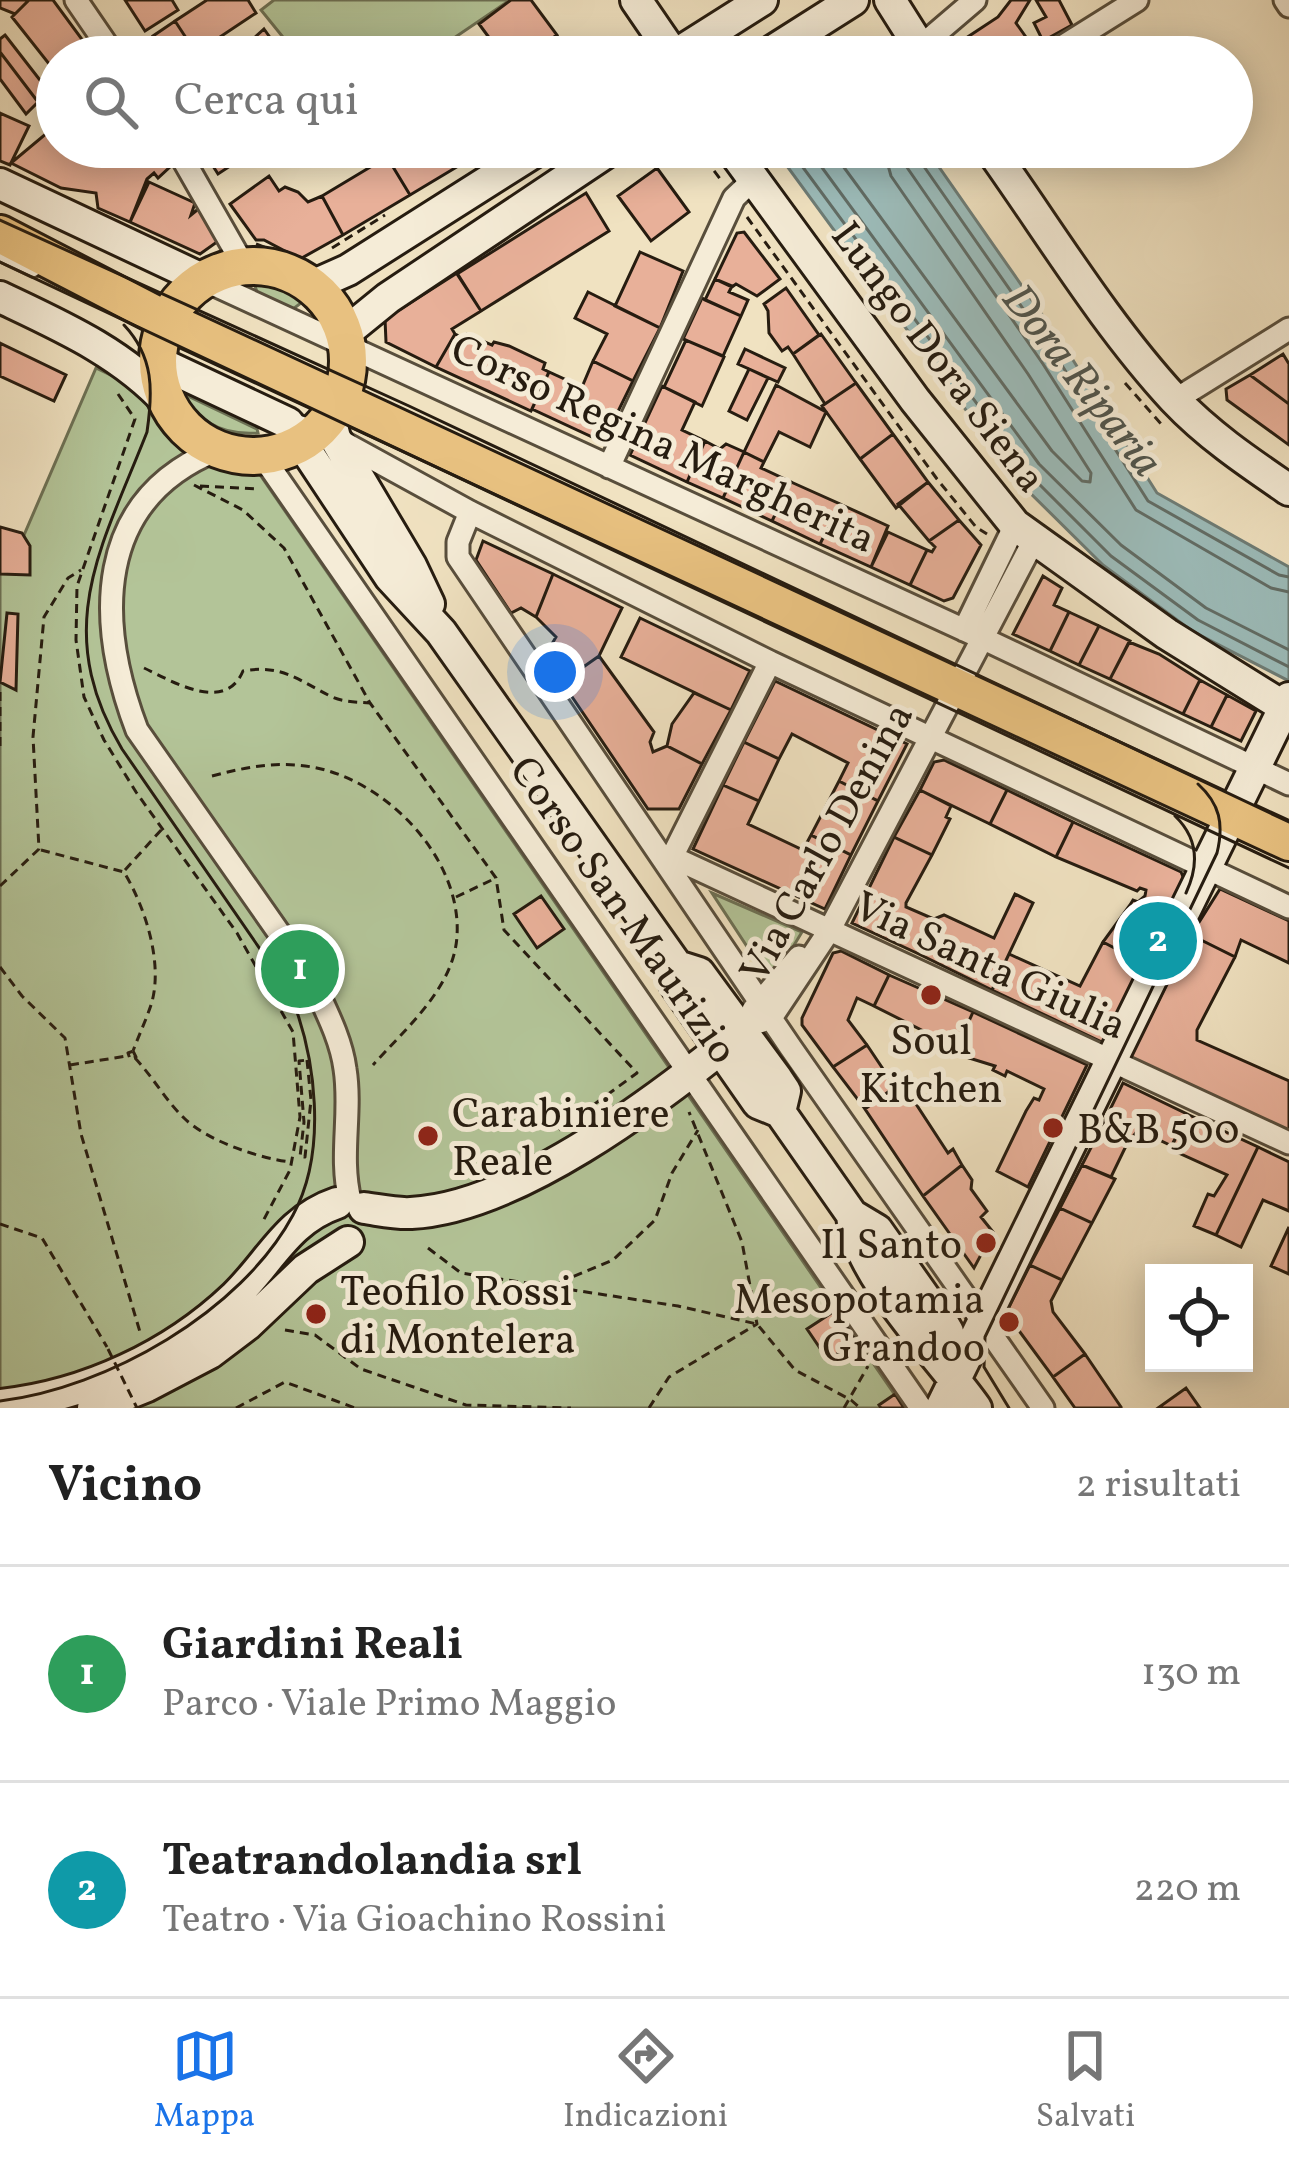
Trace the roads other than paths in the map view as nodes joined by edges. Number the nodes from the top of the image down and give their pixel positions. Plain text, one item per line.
1 (76, 0) edge
2 (635, 0) edge
3 (854, 0) edge
4 (890, 0) edge
5 (974, 0) edge
6 (1137, 0) edge
7 (751, 7) edge
8 (101, 36) edge
9 (665, 36) edge
10 (706, 36) edge
11 (796, 36) edge
12 (913, 36) edge
13 (939, 36) edge
14 (1080, 36) edge
15 (190, 168) edge
16 (509, 168) edge
17 (583, 168) edge
18 (736, 168) edge
19 (1004, 168) edge
20 (740, 183) junction
21 (0, 184) edge
22 (2, 238) edge
23 (246, 251) junction
24 (39, 274) dead end
25 (309, 274) junction
26 (204, 280) junction
27 (0, 297) edge
28 (98, 301) dead end
29 (166, 320) junction
30 (1289, 329) edge
31 (346, 339) junction
32 (158, 362) junction
33 (1175, 400) junction
34 (168, 403) junction
35 (319, 426) junction
36 (218, 450) junction
37 (609, 467) junction
38 (261, 473) junction
39 (1289, 490) edge
40 (470, 512) junction
41 (1013, 534) junction
42 (974, 635) junction
43 (770, 662) junction
44 (957, 688) junction
45 (1288, 705) edge
46 (929, 735) junction
47 (1255, 768) junction
48 (1289, 784) edge
49 (1231, 815) junction
50 (1289, 842) edge
51 (666, 856) junction
52 (1204, 869) junction
53 (1289, 907) edge
54 (825, 929) junction
55 (765, 1009) junction
56 (731, 1040) junction
57 (1110, 1063) junction
58 (686, 1074) junction
59 (1289, 1143) edge
60 (352, 1218) junction
61 (984, 1324) junction
62 (955, 1378) junction
63 (0, 1405) edge
64 (93, 1408) edge
65 (921, 1408) edge
66 (941, 1408) edge
67 (976, 1408) edge
68 (1043, 1408) edge

1 - 8 street
2 - 9 street
3 - 11 street
4 - 12 street
5 - 13 street
6 - 14 street
7 - 10 street
15 - 23 street
16 - 25 street
17 - 31 street
18 - 20 street, Lungo Dora Siena
19 - 33 street
20 - 37 street
20 - 41 street, Lungo Dora Siena
21 - 26 street, Corso Regina Margherita
22 - 24 lane
22 - 29 main road
23 - 25 main road
23 - 26 main road
25 - 31 main road
26 - 29 main road
26 - 31 street, Corso Regina Margherita
27 - 34 street
28 - 29 lane
29 - 32 main road
29 - 35 main road
30 - 33 street
31 - 35 main road
31 - 37 street, Corso Regina Margherita
32 - 34 main road
32 - 35 street
33 - 39 street
34 - 36 main road
35 - 38 main road
35 - 40 street
35 - 44 main road
35 - 56 street, Corso San Maurizio
36 - 38 main road
36 - 60 street
37 - 42 street, Corso Regina Margherita
38 - 58 street, Corso San Maurizio
40 - 43 street
40 - 51 street, Corso San Maurizio
41 - 42 street, Via Carlo Denina
41 - 45 street, Lungo Dora Siena
42 - 44 street, Via Carlo Denina
42 - 47 street, Corso Regina Margherita
43 - 46 street
43 - 51 street
44 - 46 street, Via Carlo Denina
44 - 49 main road
45 - 47 street
46 - 52 street
46 - 54 street, Via Carlo Denina
47 - 48 street, Corso Regina Margherita
47 - 49 street
49 - 50 main road
49 - 52 street
51 - 54 street, Via Santa Giulia
51 - 55 street, Corso San Maurizio
52 - 53 street
52 - 57 street
54 - 55 street, Via Carlo Denina
54 - 57 street, Via Santa Giulia
55 - 56 street, Via Carlo Denina
55 - 61 street, Corso San Maurizio
56 - 58 street
56 - 62 street, Corso San Maurizio
57 - 59 street, Via Santa Giulia
57 - 61 street
58 - 60 street
58 - 65 street, Corso San Maurizio
60 - 63 street
60 - 64 street
61 - 62 street
61 - 68 street, Corso San Maurizio
62 - 66 street
62 - 67 street, Corso San Maurizio

